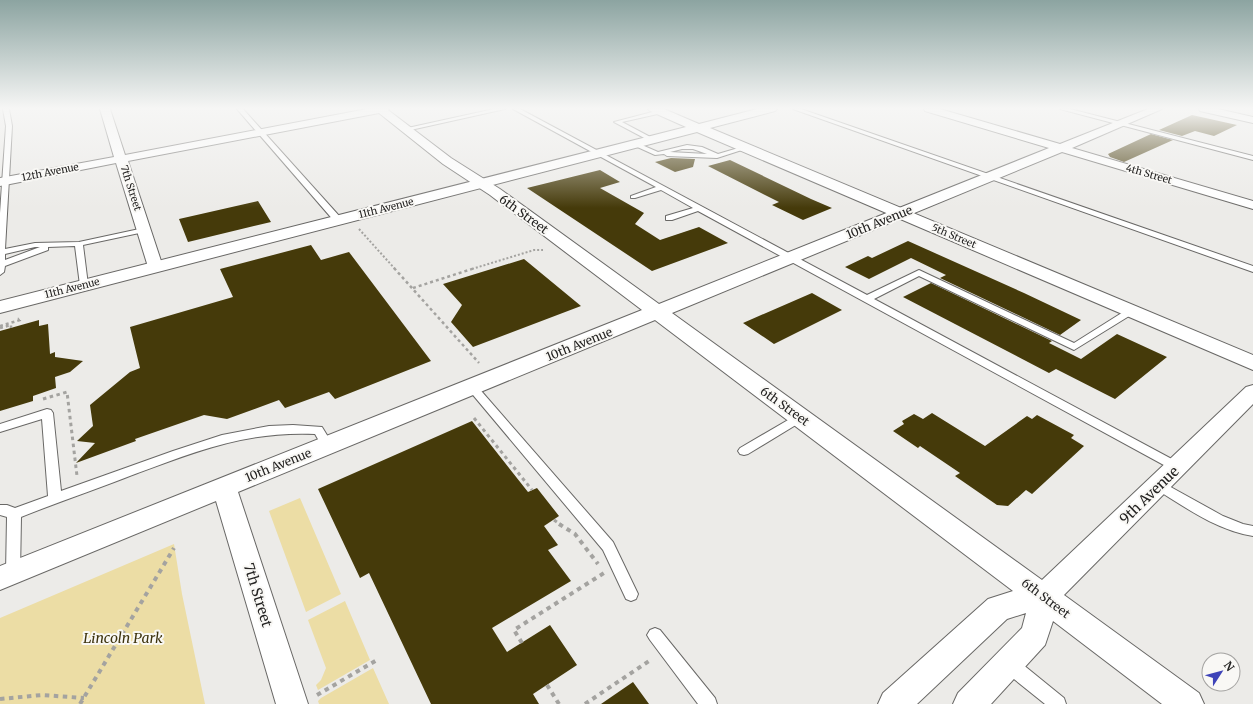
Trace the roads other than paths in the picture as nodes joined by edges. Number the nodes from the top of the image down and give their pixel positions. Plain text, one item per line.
1 (7, 142) edge
2 (116, 142) edge
3 (213, 142) edge
4 (268, 142) edge
5 (424, 142) edge
6 (576, 142) edge
7 (644, 142) edge
8 (731, 142) edge
9 (890, 142) edge
10 (1040, 142) edge
11 (1076, 142) edge
12 (1190, 142) edge
13 (635, 144) junction
14 (746, 148) junction
15 (1061, 148) junction
16 (598, 154) junction
17 (4, 158) edge
18 (1253, 158) edge
19 (121, 159) junction
20 (990, 177) junction
21 (3, 181) edge
22 (481, 184) junction
23 (661, 188) junction
24 (633, 197) dead end
25 (1253, 204) edge
26 (699, 208) junction
27 (900, 213) junction
28 (669, 218) dead end
29 (338, 220) junction
30 (144, 230) junction
31 (79, 244) junction
32 (54, 245) junction
33 (0, 253) edge
34 (790, 258) junction
35 (0, 265) edge
36 (155, 267) junction
37 (1253, 270) edge
38 (0, 272) edge
39 (84, 285) junction
40 (866, 299) junction
41 (0, 307) edge
42 (1131, 311) junction
43 (657, 312) junction
44 (1253, 363) edge
45 (472, 387) junction
46 (1253, 392) edge
47 (800, 417) junction
48 (0, 428) edge
49 (327, 445) junction
50 (744, 450) dead end
51 (1177, 467) junction
52 (1158, 485) junction
53 (224, 487) junction
54 (54, 498) junction
55 (0, 510) edge
56 (14, 514) junction
57 (1253, 531) edge
58 (6, 575) edge
59 (631, 594) dead end
60 (1044, 596) junction
61 (655, 635) dead end
62 (1009, 664) junction
63 (305, 699) edge
64 (709, 704) edge
65 (894, 704) edge
66 (970, 704) edge
67 (1058, 704) edge
68 (1188, 704) edge

1 - 17 lane
2 - 19 street, 7th Street
3 - 19 street, 12th Avenue
4 - 29 lane
5 - 22 street, 6th Street
6 - 16 lane
7 - 13 main road, 11th Avenue
8 - 14 main road, 5th Street
9 - 20 lane
10 - 15 street, 4th Street
11 - 15 street, 10th Avenue
12 - 18 lane
13 - 14 lane
13 - 16 main road, 11th Avenue
14 - 27 main road, 5th Street
15 - 20 street, 10th Avenue
15 - 25 street, 4th Street
16 - 22 main road, 11th Avenue
16 - 23 lane
17 - 21 lane
19 - 21 street, 12th Avenue
19 - 30 street, 7th Street
20 - 27 street, 10th Avenue
20 - 37 lane
21 - 33 lane
22 - 29 main road, 11th Avenue
22 - 43 street, 6th Street
23 - 24 lane
23 - 26 lane
26 - 28 lane
26 - 34 lane
27 - 34 street, 10th Avenue
27 - 42 main road, 5th Street
29 - 36 main road, 11th Avenue
30 - 31 lane
30 - 36 street, 7th Street
31 - 32 lane
31 - 39 lane
32 - 33 lane
32 - 35 lane
33 - 35 lane
34 - 40 lane
34 - 43 street, 10th Avenue
35 - 38 lane
36 - 39 main road, 11th Avenue
39 - 41 main road, 11th Avenue
40 - 42 lane
40 - 51 lane
42 - 44 main road, 5th Street
43 - 45 street, 10th Avenue
43 - 47 street, 6th Street
45 - 49 street, 10th Avenue
45 - 59 lane
46 - 51 street, 9th Avenue
47 - 50 lane
47 - 60 street, 6th Street
48 - 54 lane
49 - 53 street, 10th Avenue
49 - 54 lane
51 - 52 street, 9th Avenue
52 - 57 lane
52 - 60 street, 9th Avenue
53 - 58 street, 10th Avenue
53 - 63 street, 7th Street
54 - 56 lane
55 - 56 lane
56 - 58 lane
60 - 62 street
60 - 65 street, 9th Avenue
60 - 68 street, 6th Street
61 - 64 lane
62 - 66 street
62 - 67 lane

